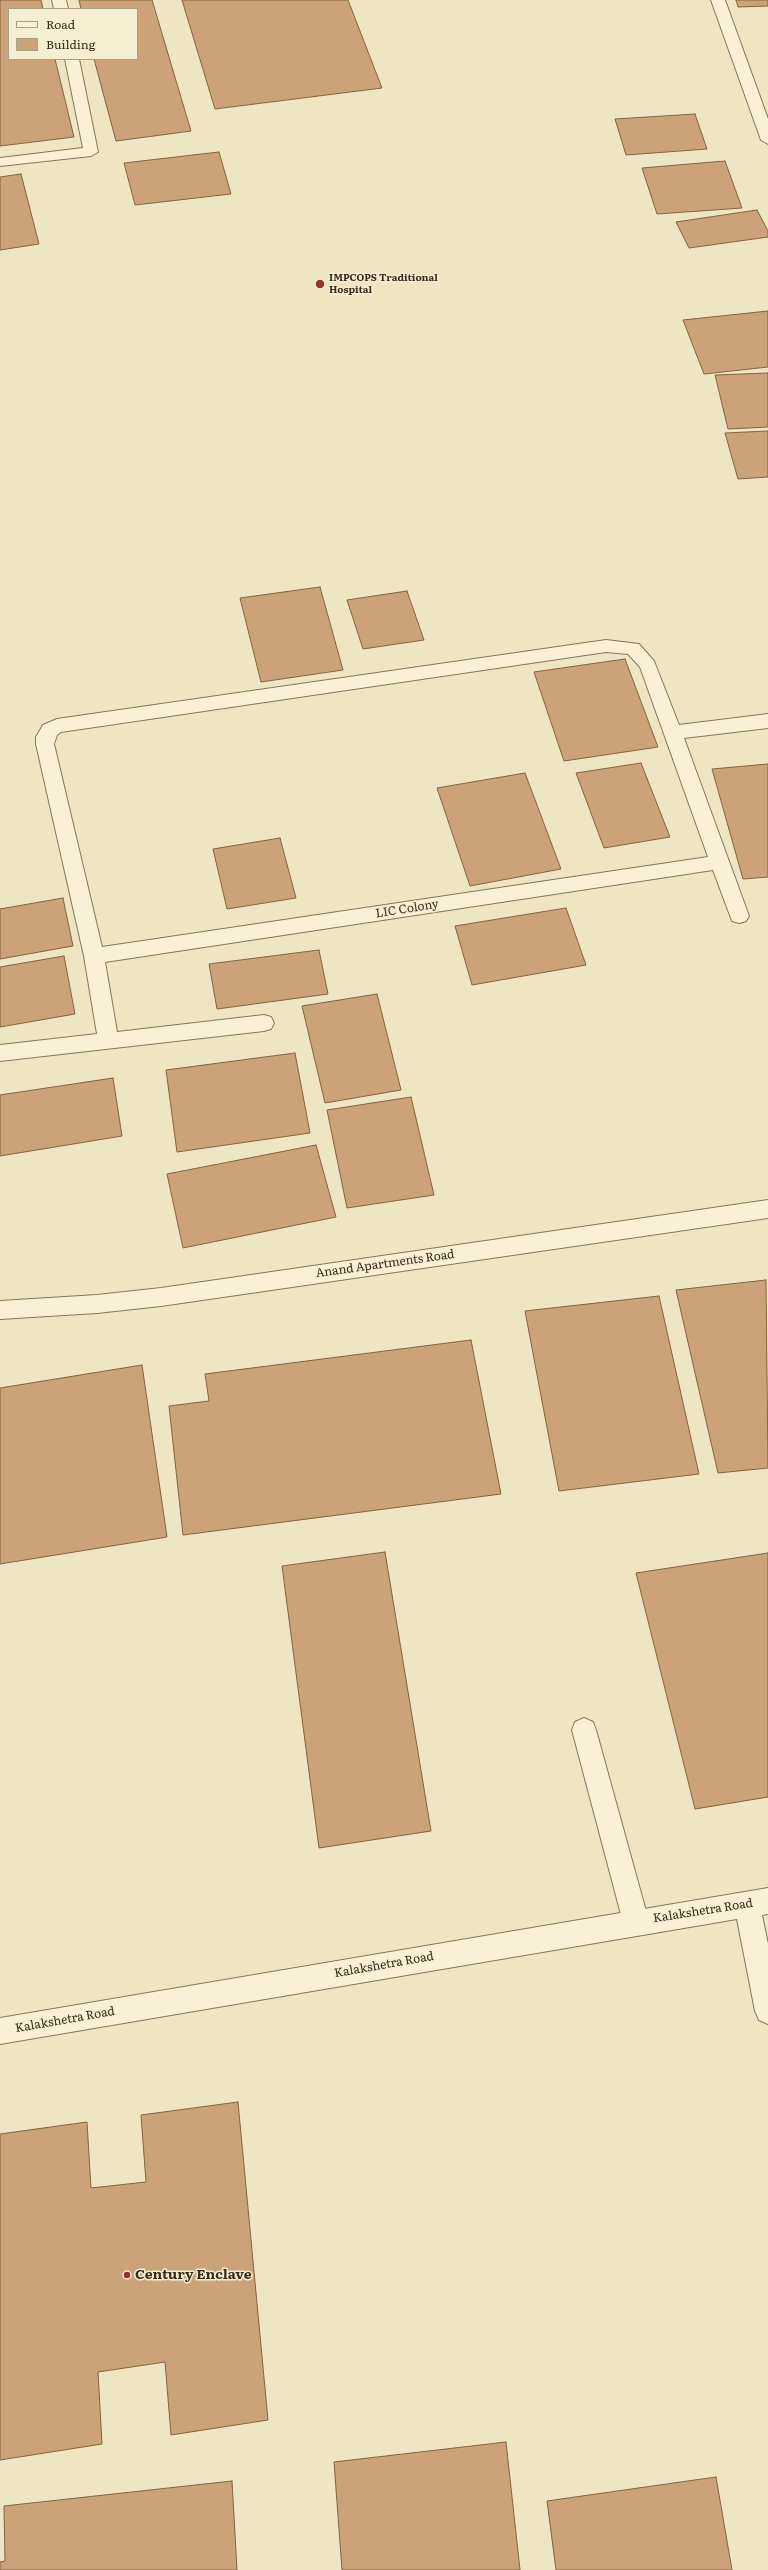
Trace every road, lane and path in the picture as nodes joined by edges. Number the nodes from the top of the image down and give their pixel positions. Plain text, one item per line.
1 (718, 0) edge
2 (72, 60) edge
3 (764, 123) edge
4 (768, 140) edge
5 (0, 162) edge
6 (768, 721) edge
7 (672, 733) junction
8 (720, 862) junction
9 (739, 916) dead end
10 (94, 956) junction
11 (264, 1023) dead end
12 (108, 1041) junction
13 (0, 1052) edge
14 (768, 1209) edge
15 (0, 1310) edge
16 (584, 1730) dead end
17 (757, 1903) edge
18 (636, 1922) junction
19 (768, 2011) edge
20 (0, 2031) edge

1 - 3 street
2 - 5 street
3 - 4 street
6 - 7 street
7 - 8 street
7 - 10 street
8 - 9 street
8 - 10 street, LIC Colony
10 - 12 street
11 - 12 street
12 - 13 street
14 - 15 street, Anand Apartments Road
16 - 18 street
17 - 18 street, Kalakshetra Road
17 - 19 street
18 - 20 street, Kalakshetra Road

